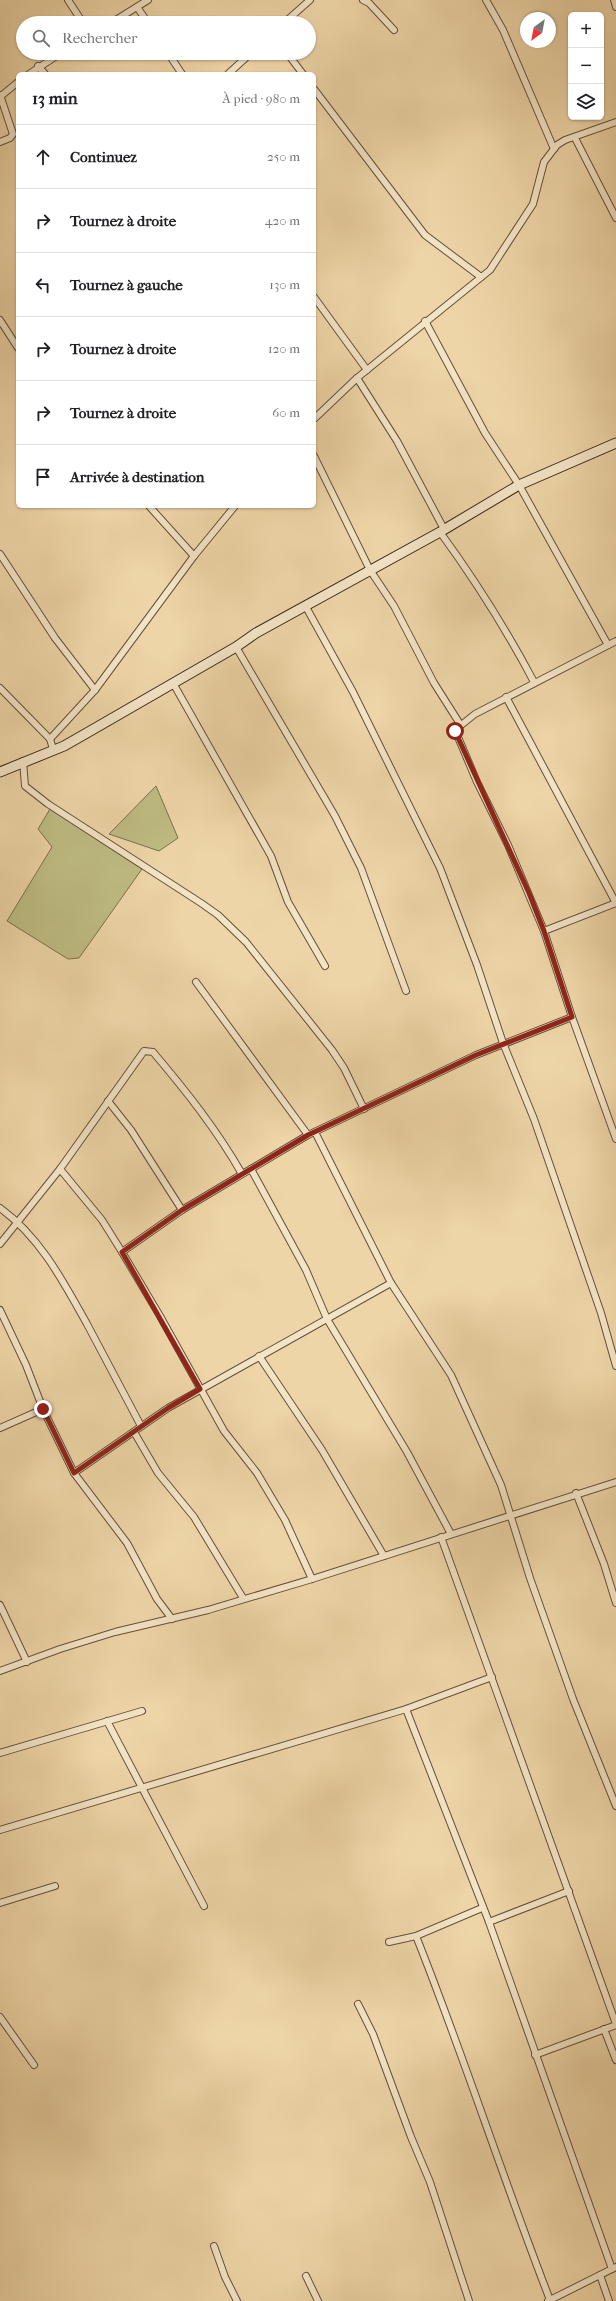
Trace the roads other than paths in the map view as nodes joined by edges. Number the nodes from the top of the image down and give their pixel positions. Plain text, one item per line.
1 (68, 0) edge
2 (148, 0) edge
3 (310, 0) edge
4 (363, 0) edge
5 (486, 0) edge
6 (614, 0) edge
7 (137, 7) junction
8 (616, 7) edge
9 (78, 16) edge
10 (122, 16) edge
11 (143, 16) edge
12 (292, 16) edge
13 (394, 30) dead end
14 (49, 60) edge
15 (173, 60) edge
16 (243, 60) edge
17 (292, 60) edge
18 (38, 66) junction
19 (31, 72) edge
20 (43, 72) edge
21 (181, 72) edge
22 (230, 72) edge
23 (300, 72) edge
24 (16, 83) edge
25 (316, 92) edge
26 (0, 95) edge
27 (616, 122) edge
28 (575, 138) junction
29 (0, 142) edge
30 (554, 149) junction
31 (616, 218) edge
32 (481, 277) junction
33 (316, 300) edge
34 (0, 320) edge
35 (425, 321) junction
36 (16, 345) edge
37 (367, 370) junction
38 (357, 378) junction
39 (316, 416) edge
40 (616, 443) edge
41 (316, 460) edge
42 (519, 485) junction
43 (151, 508) edge
44 (233, 508) edge
45 (442, 530) junction
46 (0, 554) edge
47 (194, 556) junction
48 (370, 570) junction
49 (306, 607) junction
50 (616, 641) edge
51 (608, 645) junction
52 (236, 647) junction
53 (534, 682) junction
54 (173, 683) junction
55 (0, 688) edge
56 (96, 690) junction
57 (506, 697) junction
58 (460, 724) junction
59 (50, 739) junction
60 (53, 749) junction
61 (23, 761) junction
62 (0, 772) edge
63 (616, 903) edge
64 (544, 931) junction
65 (326, 966) dead end
66 (196, 982) dead end
67 (406, 991) dead end
68 (572, 1017) junction
69 (503, 1043) junction
70 (108, 1101) junction
71 (364, 1109) junction
72 (314, 1132) junction
73 (308, 1135) junction
74 (616, 1140) edge
75 (60, 1169) junction
76 (251, 1169) junction
77 (242, 1174) junction
78 (0, 1208) edge
79 (182, 1210) junction
80 (19, 1221) junction
81 (0, 1244) edge
82 (122, 1252) junction
83 (391, 1283) junction
84 (0, 1310) edge
85 (327, 1319) junction
86 (259, 1356) junction
87 (616, 1366) edge
88 (200, 1389) junction
89 (43, 1409) junction
90 (141, 1426) junction
91 (0, 1428) edge
92 (134, 1432) junction
93 (74, 1473) junction
94 (616, 1482) edge
95 (576, 1494) junction
96 (510, 1515) junction
97 (451, 1534) junction
98 (440, 1537) junction
99 (384, 1556) junction
100 (312, 1579) junction
101 (243, 1598) junction
102 (616, 1603) edge
103 (0, 1605) edge
104 (172, 1619) junction
105 (27, 1662) junction
106 (0, 1671) edge
107 (492, 1677) junction
108 (406, 1709) junction
109 (142, 1710) dead end
110 (106, 1721) junction
111 (0, 1753) edge
112 (141, 1787) junction
113 (616, 1806) edge
114 (0, 1830) edge
115 (55, 1886) dead end
116 (569, 1892) junction
117 (0, 1903) edge
118 (204, 1906) dead end
119 (482, 1908) junction
120 (489, 1922) junction
121 (416, 1936) junction
122 (389, 1942) dead end
123 (358, 2004) dead end
124 (0, 2017) edge
125 (616, 2024) edge
126 (604, 2029) junction
127 (535, 2055) junction
128 (616, 2060) edge
129 (34, 2065) dead end
130 (214, 2246) dead end
131 (614, 2268) edge
132 (600, 2275) junction
133 (306, 2276) dead end
134 (237, 2301) edge
135 (318, 2301) edge
136 (469, 2301) edge
137 (549, 2301) edge
138 (609, 2301) edge

1 - 9 street
2 - 7 street
3 - 12 street
4 - 13 street
5 - 30 street
6 - 8 street
7 - 10 street
7 - 11 street
14 - 18 street
15 - 21 street
16 - 22 street
17 - 23 street
18 - 19 street
18 - 20 street
24 - 26 street
25 - 32 street
26 - 29 street
27 - 28 street
28 - 30 street
28 - 31 street
30 - 32 street
32 - 35 street
33 - 37 street
34 - 36 street
35 - 37 street
35 - 42 street
37 - 38 street
38 - 39 street
38 - 45 street
40 - 42 street
41 - 48 street
42 - 45 street
42 - 51 street
43 - 47 street
44 - 47 street
45 - 48 street
45 - 53 street
46 - 56 street
47 - 56 street
48 - 49 street
48 - 58 street
49 - 52 street
49 - 69 street
50 - 51 street
51 - 53 street
52 - 54 street
52 - 67 street
53 - 57 street
54 - 60 street
54 - 65 street
55 - 59 street
56 - 59 street
57 - 58 street
57 - 63 street
58 - 64 street
59 - 60 street
60 - 61 street
61 - 62 street
61 - 71 street
63 - 64 street
64 - 68 street
66 - 73 street
68 - 69 street
68 - 74 street
69 - 71 street
69 - 87 street
70 - 75 street
70 - 77 street
70 - 79 street
71 - 72 street
72 - 73 street
72 - 83 street
73 - 76 street
75 - 80 street
75 - 82 street
76 - 77 street
76 - 85 street
77 - 79 street
78 - 80 street
79 - 82 street
80 - 81 street
80 - 90 street
82 - 88 street
83 - 85 street
83 - 96 street
84 - 89 street
85 - 86 street
85 - 97 street
86 - 88 street
86 - 99 street
88 - 90 street
88 - 100 street
89 - 91 street
89 - 93 street
90 - 92 street
92 - 93 street
92 - 101 street
93 - 104 street
94 - 95 street
95 - 96 street
95 - 102 street
96 - 97 street
96 - 113 street
97 - 98 street
98 - 99 street
98 - 107 street
99 - 100 street
100 - 101 street
101 - 104 street
103 - 105 street
104 - 105 street
105 - 106 street
107 - 108 street
107 - 116 street
108 - 112 street
108 - 119 street
109 - 110 street
110 - 111 street
110 - 112 street
112 - 114 street
112 - 118 street
115 - 117 street
116 - 120 street
116 - 125 street
119 - 120 street
119 - 121 street
120 - 127 street
121 - 122 street
121 - 137 street
123 - 136 street
124 - 129 street
125 - 126 street
126 - 127 street
126 - 128 street
127 - 131 street
130 - 134 street
131 - 132 street
132 - 137 street
132 - 138 street
133 - 135 street

